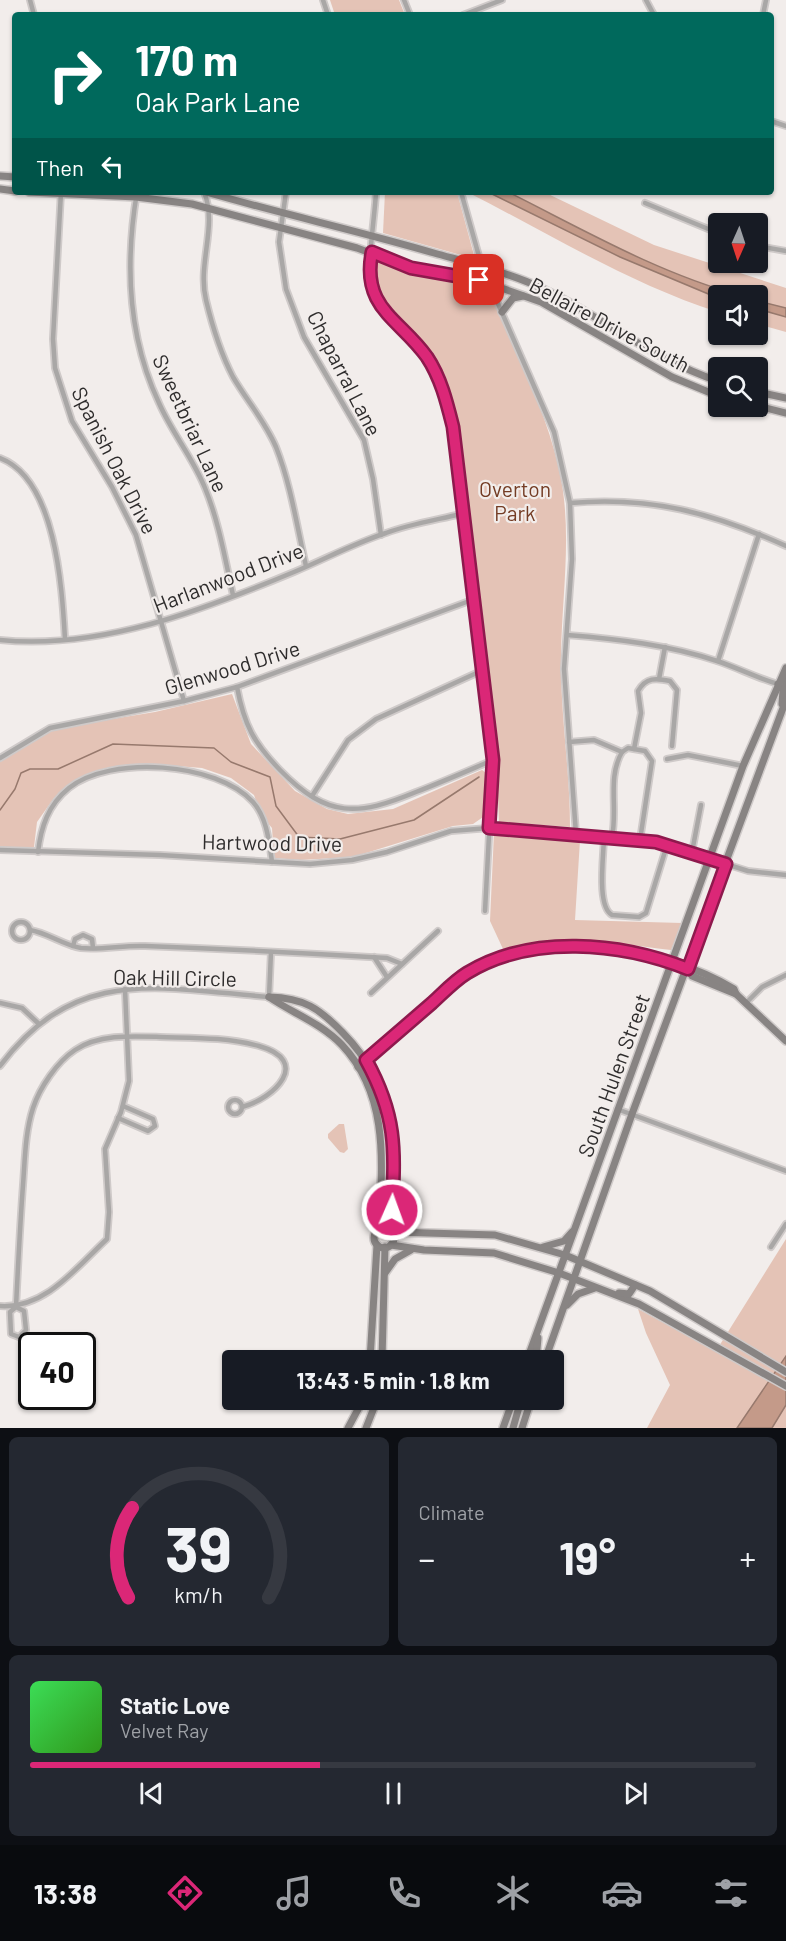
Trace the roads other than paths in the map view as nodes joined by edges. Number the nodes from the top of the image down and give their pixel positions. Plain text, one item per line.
1 (502, 0) edge
2 (487, 3) edge
3 (469, 12) edge
4 (61, 195) edge
5 (137, 195) edge
6 (206, 195) edge
7 (216, 195) edge
8 (285, 195) edge
9 (376, 195) edge
10 (462, 195) edge
11 (645, 202) dead end
12 (210, 208) junction
13 (282, 214) junction
14 (280, 229) junction
15 (708, 229) edge
16 (374, 236) junction
17 (768, 248) edge
18 (786, 251) edge
19 (372, 252) junction
20 (482, 267) junction
21 (490, 284) junction
22 (524, 295) junction
23 (502, 312) junction
24 (595, 317) junction
25 (588, 328) junction
26 (708, 377) edge
27 (708, 391) edge
28 (768, 394) edge
29 (786, 398) edge
30 (768, 408) edge
31 (786, 413) edge
32 (0, 458) edge
33 (570, 503) junction
34 (461, 514) junction
35 (759, 534) junction
36 (381, 535) junction
37 (786, 546) edge
38 (306, 566) junction
39 (233, 594) junction
40 (472, 600) junction
41 (162, 621) junction
42 (567, 635) junction
43 (65, 639) junction
44 (0, 640) edge
45 (665, 648) junction
46 (718, 661) junction
47 (786, 668) edge
48 (481, 671) junction
49 (786, 674) edge
50 (659, 679) junction
51 (782, 685) edge
52 (237, 687) junction
53 (786, 700) edge
54 (184, 701) junction
55 (782, 712) junction
56 (569, 742) junction
57 (672, 746) dead end
58 (634, 749) junction
59 (622, 752) junction
60 (0, 758) edge
61 (668, 759) dead end
62 (493, 760) junction
63 (743, 766) junction
64 (312, 796) junction
65 (701, 805) dead end
66 (489, 828) junction
67 (576, 834) junction
68 (604, 836) junction
69 (612, 837) junction
70 (640, 840) junction
71 (667, 845) junction
72 (0, 850) edge
73 (38, 852) junction
74 (692, 852) junction
75 (711, 859) junction
76 (272, 862) junction
77 (726, 864) junction
78 (786, 875) edge
79 (484, 911) dead end
80 (30, 930) dead end
81 (438, 931) dead end
82 (73, 946) junction
83 (93, 948) junction
84 (271, 951) junction
85 (374, 957) junction
86 (672, 963) junction
87 (402, 964) junction
88 (688, 969) junction
89 (786, 975) edge
90 (387, 977) junction
91 (125, 989) junction
92 (371, 993) dead end
93 (268, 997) junction
94 (0, 1003) edge
95 (746, 1003) junction
96 (39, 1024) junction
97 (127, 1037) junction
98 (785, 1039) edge
99 (366, 1060) junction
100 (0, 1066) edge
101 (358, 1067) junction
102 (123, 1106) junction
103 (242, 1107) dead end
104 (617, 1109) junction
105 (632, 1114) junction
106 (118, 1118) junction
107 (786, 1171) edge
108 (392, 1210) junction
109 (786, 1224) edge
110 (379, 1229) junction
111 (574, 1230) junction
112 (391, 1231) junction
113 (414, 1231) junction
114 (384, 1246) junction
115 (771, 1247) dead end
116 (540, 1248) junction
117 (413, 1249) junction
118 (565, 1255) junction
119 (580, 1261) junction
120 (384, 1273) junction
121 (559, 1273) junction
122 (574, 1279) junction
123 (635, 1286) junction
124 (597, 1288) junction
125 (605, 1291) junction
126 (0, 1306) edge
127 (16, 1307) junction
128 (565, 1307) junction
129 (25, 1322) junction
130 (10, 1323) junction
131 (540, 1324) junction
132 (371, 1350) edge
133 (382, 1350) edge
134 (531, 1350) edge
135 (537, 1350) edge
136 (549, 1350) edge
137 (786, 1372) edge
138 (786, 1386) edge
139 (358, 1410) edge
140 (373, 1410) edge
141 (510, 1410) edge
142 (518, 1410) edge
143 (528, 1410) edge
144 (348, 1428) edge
145 (366, 1428) edge
146 (504, 1428) edge
147 (513, 1428) edge
148 (522, 1428) edge

1 - 2 street
2 - 3 street
4 - 41 street, Spanish Oak Drive
5 - 12 main road, Bellaire Drive South
5 - 39 street, Sweetbriar Lane
6 - 12 street
7 - 13 main road, Bellaire Drive South
8 - 13 street, Chaparral Lane
9 - 16 street
10 - 20 street
11 - 15 street
12 - 14 main road, Bellaire Drive South
12 - 38 street
13 - 14 street, Chaparral Lane
13 - 16 main road, Bellaire Drive South
14 - 19 main road, Bellaire Drive South
14 - 36 street, Chaparral Lane
16 - 19 street
16 - 20 main road, Bellaire Drive South
17 - 18 street
19 - 21 main road, Bellaire Drive South
19 - 34 street
20 - 21 street
20 - 24 main road, Bellaire Drive South
21 - 22 main road, Bellaire Drive South
21 - 23 street
22 - 23 main road
22 - 25 main road, Bellaire Drive South
23 - 33 street
24 - 25 main road
24 - 26 main road, Bellaire Drive South
25 - 27 main road, Bellaire Drive South
28 - 29 main road
30 - 31 main road
32 - 43 street
33 - 35 street
33 - 42 street
34 - 36 street, Harlanwood Drive
34 - 40 street
35 - 37 street
35 - 46 street
36 - 38 street, Harlanwood Drive
38 - 39 street, Harlanwood Drive
39 - 41 street, Harlanwood Drive
40 - 48 street
40 - 52 street, Glenwood Drive
41 - 43 street, Harlanwood Drive
41 - 54 street, Spanish Oak Drive
42 - 45 street
42 - 56 street
43 - 44 street, Harlanwood Drive
45 - 46 street
45 - 50 street
46 - 51 street
47 - 51 main road, South Hulen Street
48 - 62 street
48 - 64 street
49 - 51 main road
50 - 57 street
50 - 58 street
51 - 55 main road
51 - 63 main road, South Hulen Street
52 - 54 street, Glenwood Drive
52 - 64 street
53 - 55 main road, South Hulen Street
54 - 60 street, Glenwood Drive
55 - 77 main road, South Hulen Street
56 - 59 street
56 - 67 street
58 - 59 street
58 - 70 street
59 - 69 street
61 - 63 street
62 - 64 street
62 - 66 street
63 - 75 main road, South Hulen Street
65 - 74 street
66 - 67 street, Hartwood Drive
66 - 76 street, Hartwood Drive
66 - 79 street
67 - 68 street, Hartwood Drive
68 - 69 street, Hartwood Drive
68 - 71 street
69 - 70 street, Hartwood Drive
70 - 71 street, Hartwood Drive
71 - 74 street, Hartwood Drive
72 - 73 street, Hartwood Drive
73 - 76 street, Hartwood Drive
73 - 76 street
74 - 75 street, Hartwood Drive
75 - 77 street, Hartwood Drive
75 - 86 main road, South Hulen Street
77 - 78 street, Hartwood Drive
77 - 88 main road, South Hulen Street
80 - 82 street
81 - 87 street
82 - 83 street
82 - 83 street
83 - 84 street
84 - 85 street
84 - 93 street
85 - 87 street
85 - 90 street
86 - 88 main road
86 - 99 main road
86 - 104 main road, South Hulen Street
87 - 90 street
88 - 95 main road
88 - 105 main road, South Hulen Street
89 - 95 street
90 - 92 street
91 - 93 street, Oak Hill Circle
91 - 96 street, Oak Hill Circle
91 - 97 street
93 - 99 main road, Oak Hill Circle
93 - 101 main road, Oak Hill Circle
94 - 96 street
95 - 98 main road
96 - 100 street, Oak Hill Circle
97 - 102 street
97 - 103 street
97 - 127 street
99 - 101 main road
99 - 108 main road, Oak Hill Circle
101 - 110 main road, Oak Hill Circle
102 - 106 street
102 - 106 street
104 - 105 street
104 - 111 main road, South Hulen Street
105 - 107 street
105 - 119 main road, South Hulen Street
106 - 127 street
108 - 112 main road, Oak Hill Circle
108 - 113 main road
109 - 115 street
110 - 112 main road
110 - 114 main road, Oak Hill Circle
111 - 116 main road
111 - 118 main road, South Hulen Street
112 - 113 main road
112 - 114 main road, Oak Hill Circle
113 - 116 main road
114 - 117 main road
114 - 120 main road
114 - 132 main road
116 - 118 main road
117 - 120 main road
117 - 121 main road
118 - 119 main road
118 - 121 main road, South Hulen Street
119 - 122 main road, South Hulen Street
119 - 123 main road
120 - 133 main road
121 - 122 main road
121 - 131 main road, South Hulen Street
122 - 124 main road
122 - 128 main road, South Hulen Street
123 - 125 main road
123 - 137 main road
124 - 125 main road
124 - 128 main road
125 - 138 main road
126 - 127 street
127 - 129 street
127 - 130 street
128 - 136 main road, South Hulen Street
129 - 130 street
129 - 130 street
131 - 134 main road, South Hulen Street
131 - 135 main road
139 - 144 main road
140 - 145 main road
141 - 146 main road
142 - 147 main road
143 - 148 main road

